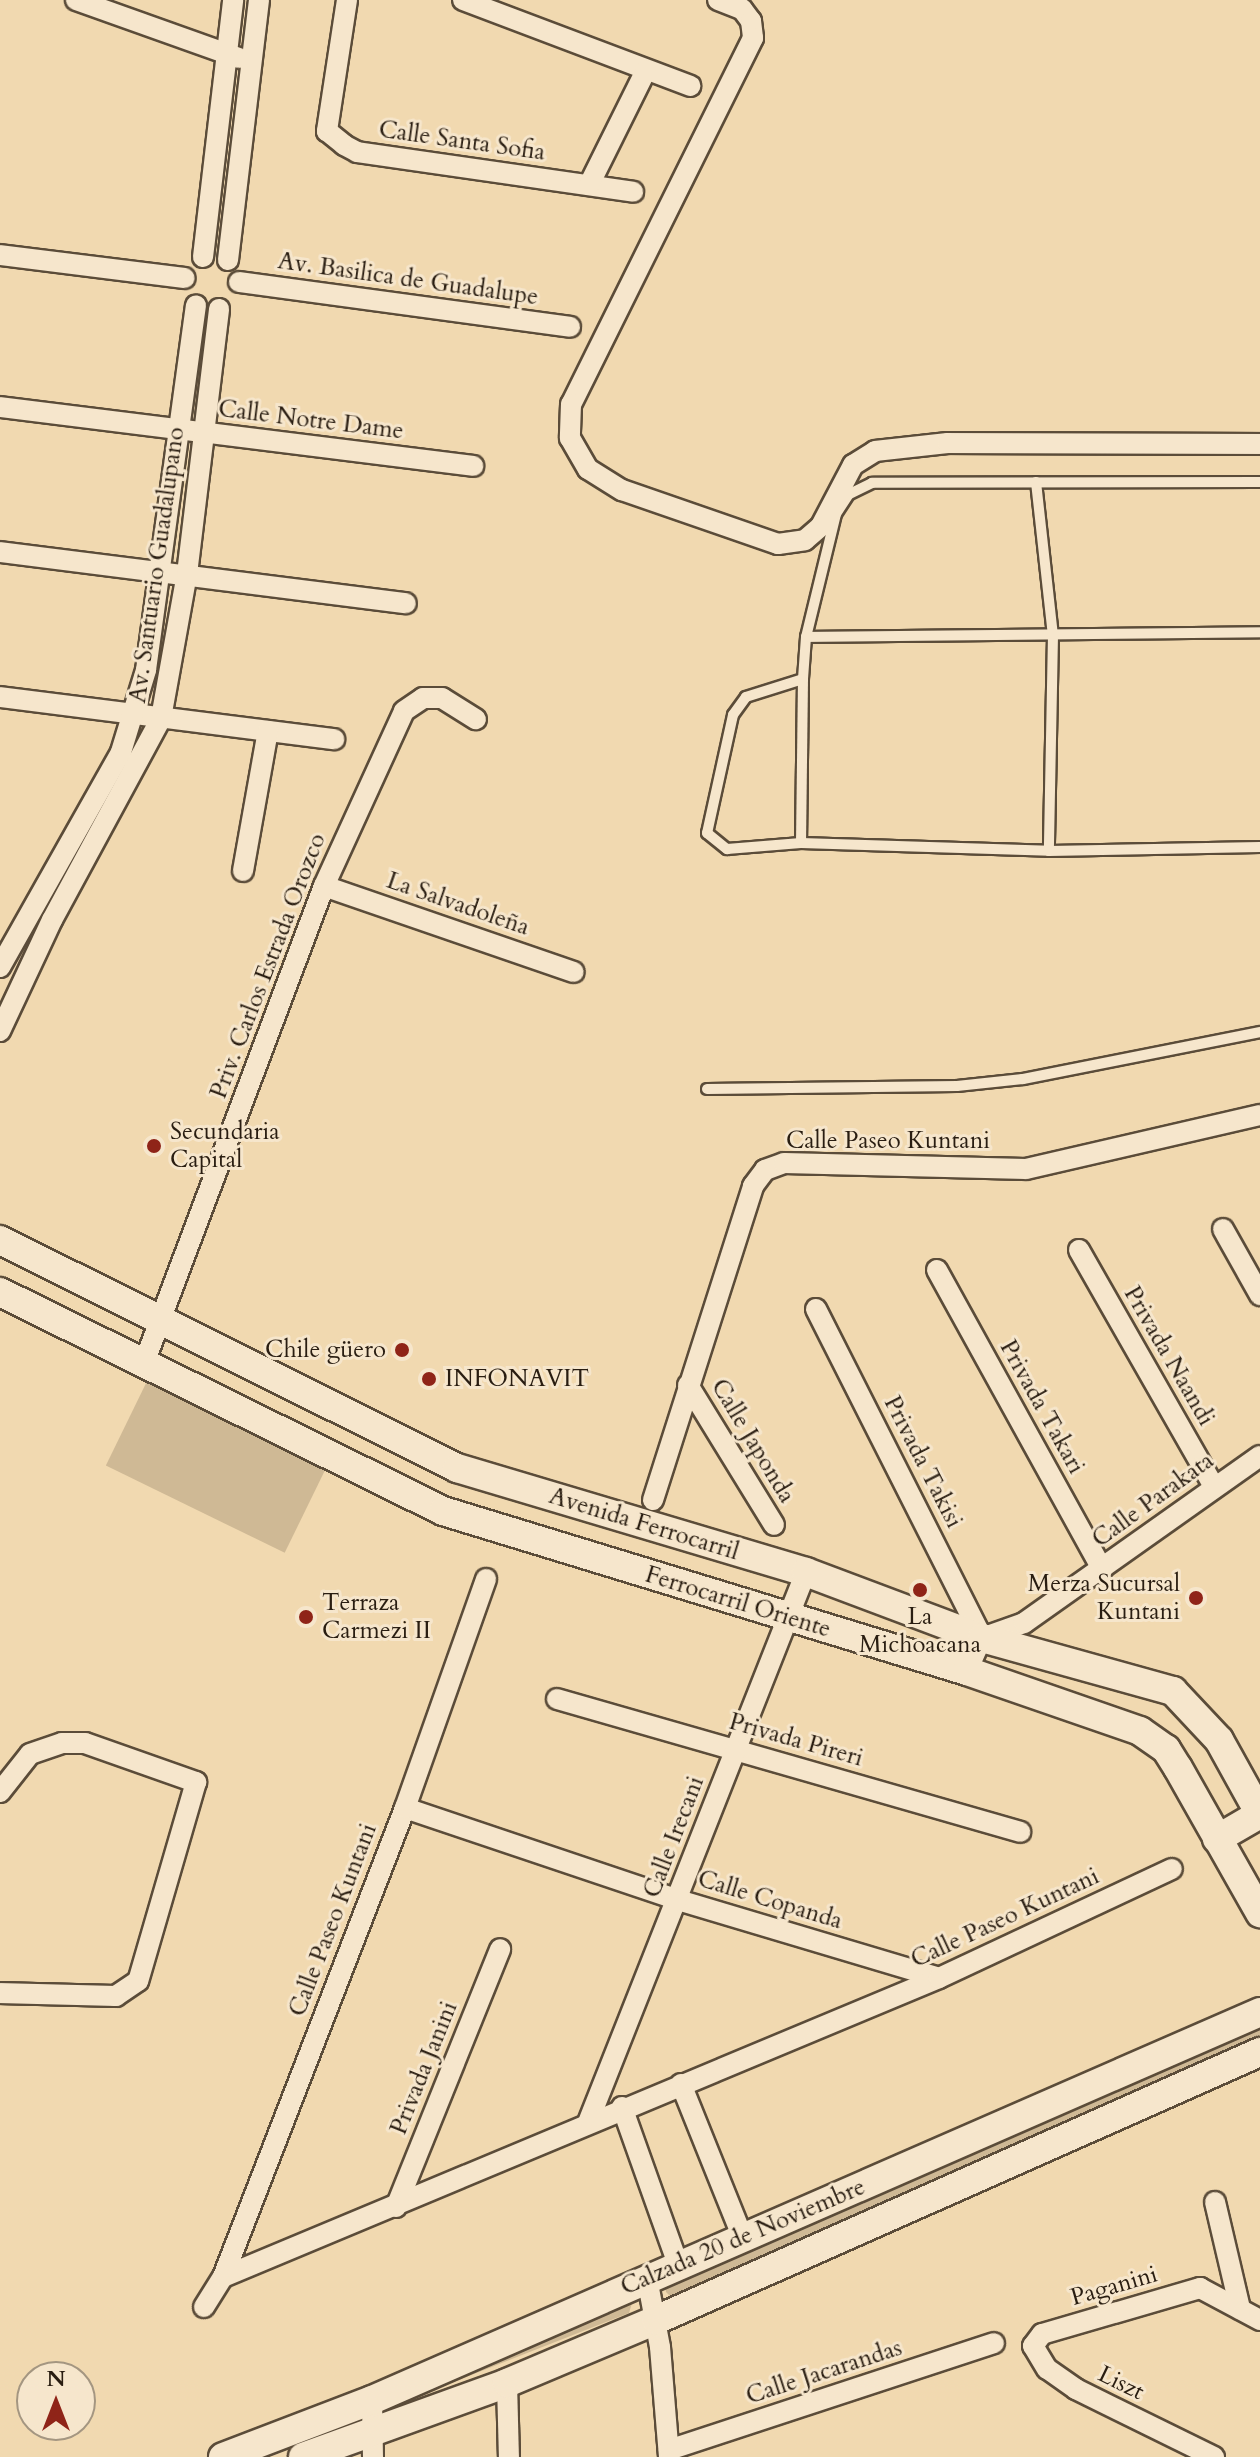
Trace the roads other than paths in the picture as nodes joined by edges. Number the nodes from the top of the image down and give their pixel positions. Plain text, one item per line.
1 (76, 0) edge
2 (233, 0) edge
3 (259, 0) edge
4 (347, 0) edge
5 (463, 0) edge
6 (718, 0) edge
7 (227, 53) junction
8 (250, 62) junction
9 (646, 70) junction
10 (690, 86) dead end
11 (589, 185) junction
12 (633, 192) dead end
13 (0, 255) edge
14 (203, 257) junction
15 (228, 260) junction
16 (185, 278) junction
17 (239, 282) junction
18 (196, 305) junction
19 (219, 309) junction
20 (570, 327) dead end
21 (0, 407) edge
22 (179, 430) junction
23 (203, 433) junction
24 (1260, 444) edge
25 (473, 466) dead end
26 (1036, 482) junction
27 (1260, 482) edge
28 (0, 552) edge
29 (159, 571) junction
30 (187, 574) junction
31 (406, 603) dead end
32 (1260, 632) edge
33 (1053, 635) junction
34 (806, 637) junction
35 (803, 679) junction
36 (0, 697) edge
37 (133, 714) junction
38 (161, 718) junction
39 (476, 719) dead end
40 (268, 731) junction
41 (334, 739) dead end
42 (801, 843) junction
43 (1260, 847) edge
44 (1049, 851) junction
45 (243, 871) dead end
46 (324, 886) junction
47 (30, 909) junction
48 (52, 920) junction
49 (0, 967) edge
50 (574, 972) dead end
51 (0, 1031) edge
52 (1260, 1032) edge
53 (707, 1089) dead end
54 (1260, 1115) edge
55 (1223, 1229) dead end
56 (0, 1240) edge
57 (1079, 1250) dead end
58 (937, 1270) dead end
59 (0, 1292) edge
60 (1260, 1295) edge
61 (816, 1309) dead end
62 (161, 1320) junction
63 (144, 1363) junction
64 (688, 1385) junction
65 (317, 1399) junction
66 (294, 1437) junction
67 (1260, 1456) edge
68 (1214, 1487) junction
69 (525, 1489) junction
70 (653, 1500) dead end
71 (774, 1525) dead end
72 (507, 1531) junction
73 (1102, 1569) junction
74 (806, 1572) junction
75 (486, 1579) dead end
76 (787, 1617) junction
77 (982, 1638) junction
78 (967, 1671) junction
79 (557, 1699) dead end
80 (736, 1750) junction
81 (0, 1792) edge
82 (405, 1808) junction
83 (1260, 1814) edge
84 (1020, 1832) dead end
85 (1217, 1839) junction
86 (1172, 1869) dead end
87 (678, 1900) junction
88 (1260, 1913) edge
89 (500, 1949) dead end
90 (939, 1978) junction
91 (0, 1993) edge
92 (1260, 2012) edge
93 (1260, 2052) edge
94 (681, 2084) junction
95 (622, 2107) junction
96 (589, 2120) junction
97 (1215, 2202) dead end
98 (396, 2207) junction
99 (743, 2238) junction
100 (679, 2267) junction
101 (223, 2277) junction
102 (647, 2278) junction
103 (204, 2307) dead end
104 (1240, 2309) junction
105 (656, 2320) junction
106 (1260, 2320) edge
107 (1042, 2334) joint
108 (994, 2343) dead end
109 (507, 2383) junction
110 (372, 2400) junction
111 (373, 2445) edge
112 (669, 2454) edge
113 (223, 2457) edge
114 (303, 2457) edge
115 (509, 2457) edge
116 (1214, 2457) edge

1 - 7 street
2 - 7 street
3 - 8 street
4 - 11 street, Calle Santa Sofia
5 - 9 street
6 - 24 street
7 - 8 street
7 - 14 street
8 - 15 street
9 - 10 street
9 - 11 street
11 - 12 street, Calle Santa Sofia
13 - 16 street
14 - 15 street
14 - 16 street
15 - 17 street
16 - 18 street
17 - 19 street
17 - 20 street, Av. Basilica de Guadalupe
18 - 19 street
18 - 22 street, Av. Santuario Guadalupano
19 - 23 street, Av. Santuario Guadalupano
21 - 22 street, Calle Notre Dame
22 - 23 street, Calle Notre Dame
22 - 29 street, Av. Santuario Guadalupano
23 - 25 street, Calle Notre Dame
23 - 30 street, Av. Santuario Guadalupano
26 - 27 lane
26 - 33 lane
26 - 34 lane
28 - 29 street
29 - 30 street
29 - 37 street, Av. Santuario Guadalupano
30 - 31 street
30 - 38 street, Av. Santuario Guadalupano
32 - 33 lane
33 - 34 lane
33 - 44 lane
34 - 35 lane
35 - 42 lane
35 - 42 lane
36 - 37 street
37 - 38 street
37 - 47 street, Av. Santuario Guadalupano
38 - 40 street
38 - 48 street, Av. Santuario Guadalupano
39 - 46 street, Priv. Carlos Estrada Orozco
40 - 41 street
40 - 45 street
42 - 44 lane
43 - 44 lane
46 - 50 street, La Salvadoleña
46 - 62 street, Priv. Carlos Estrada Orozco
47 - 48 street
47 - 49 street, Av. Santuario Guadalupano
48 - 51 street, Av. Santuario Guadalupano
52 - 53 lane
54 - 64 street, Calle Paseo Kuntani
55 - 60 street
56 - 62 main road, Avenida Ferrocarril
57 - 68 street, Privada Naandi
58 - 73 street, Privada Takari
59 - 63 main road, Ferrocarril Oriente
61 - 77 street, Privada Takisi
62 - 63 street
62 - 65 main road, Avenida Ferrocarril
63 - 66 main road, Ferrocarril Oriente
64 - 70 street, Calle Paseo Kuntani
64 - 71 street, Calle Japonda
65 - 66 main road
65 - 69 main road, Avenida Ferrocarril
66 - 72 main road, Ferrocarril Oriente
67 - 68 street, Calle Parakata
68 - 73 street, Calle Parakata
69 - 72 main road
69 - 74 main road, Avenida Ferrocarril
72 - 76 main road, Ferrocarril Oriente
73 - 77 street, Calle Parakata
74 - 76 street, Calle Irecani
74 - 77 main road, Avenida Ferrocarril
75 - 82 street, Calle Paseo Kuntani
76 - 78 main road, Ferrocarril Oriente
76 - 80 street, Calle Irecani
77 - 78 street
77 - 83 main road, Avenida Ferrocarril
78 - 85 main road, Ferrocarril Oriente
79 - 80 street, Privada Pireri
80 - 84 street, Privada Pireri
80 - 87 street, Calle Irecani
81 - 91 street
82 - 87 street, Calle Copanda
82 - 101 street, Calle Paseo Kuntani
83 - 85 main road
85 - 88 main road, Ferrocarril Oriente
86 - 90 street, Calle Paseo Kuntani
87 - 90 street, Calle Copanda
87 - 96 street, Calle Irecani
89 - 98 street, Privada Janini
90 - 94 street, Calle Paseo Kuntani
92 - 99 main road, Calzada 20 de Noviembre
93 - 105 main road, Calzada 20 de Noviembre
94 - 95 street, Calle Paseo Kuntani
94 - 99 street
95 - 96 street, Calle Paseo Kuntani
95 - 100 street
96 - 98 street, Calle Paseo Kuntani
97 - 104 street
98 - 101 street, Calle Paseo Kuntani
99 - 100 main road, Calzada 20 de Noviembre
100 - 102 main road, Calzada 20 de Noviembre
101 - 103 street, Calle Paseo Kuntani
102 - 105 street
102 - 110 main road, Calzada 20 de Noviembre
104 - 106 street
104 - 107 street, Paganini
105 - 109 main road, Calzada 20 de Noviembre
105 - 112 street
107 - 116 street, Liszt
108 - 112 street, Calle Jacarandas
109 - 111 main road, Calzada 20 de Noviembre
109 - 115 street
110 - 111 street
110 - 113 main road, Calzada 20 de Noviembre
111 - 114 main road, Calzada 20 de Noviembre

